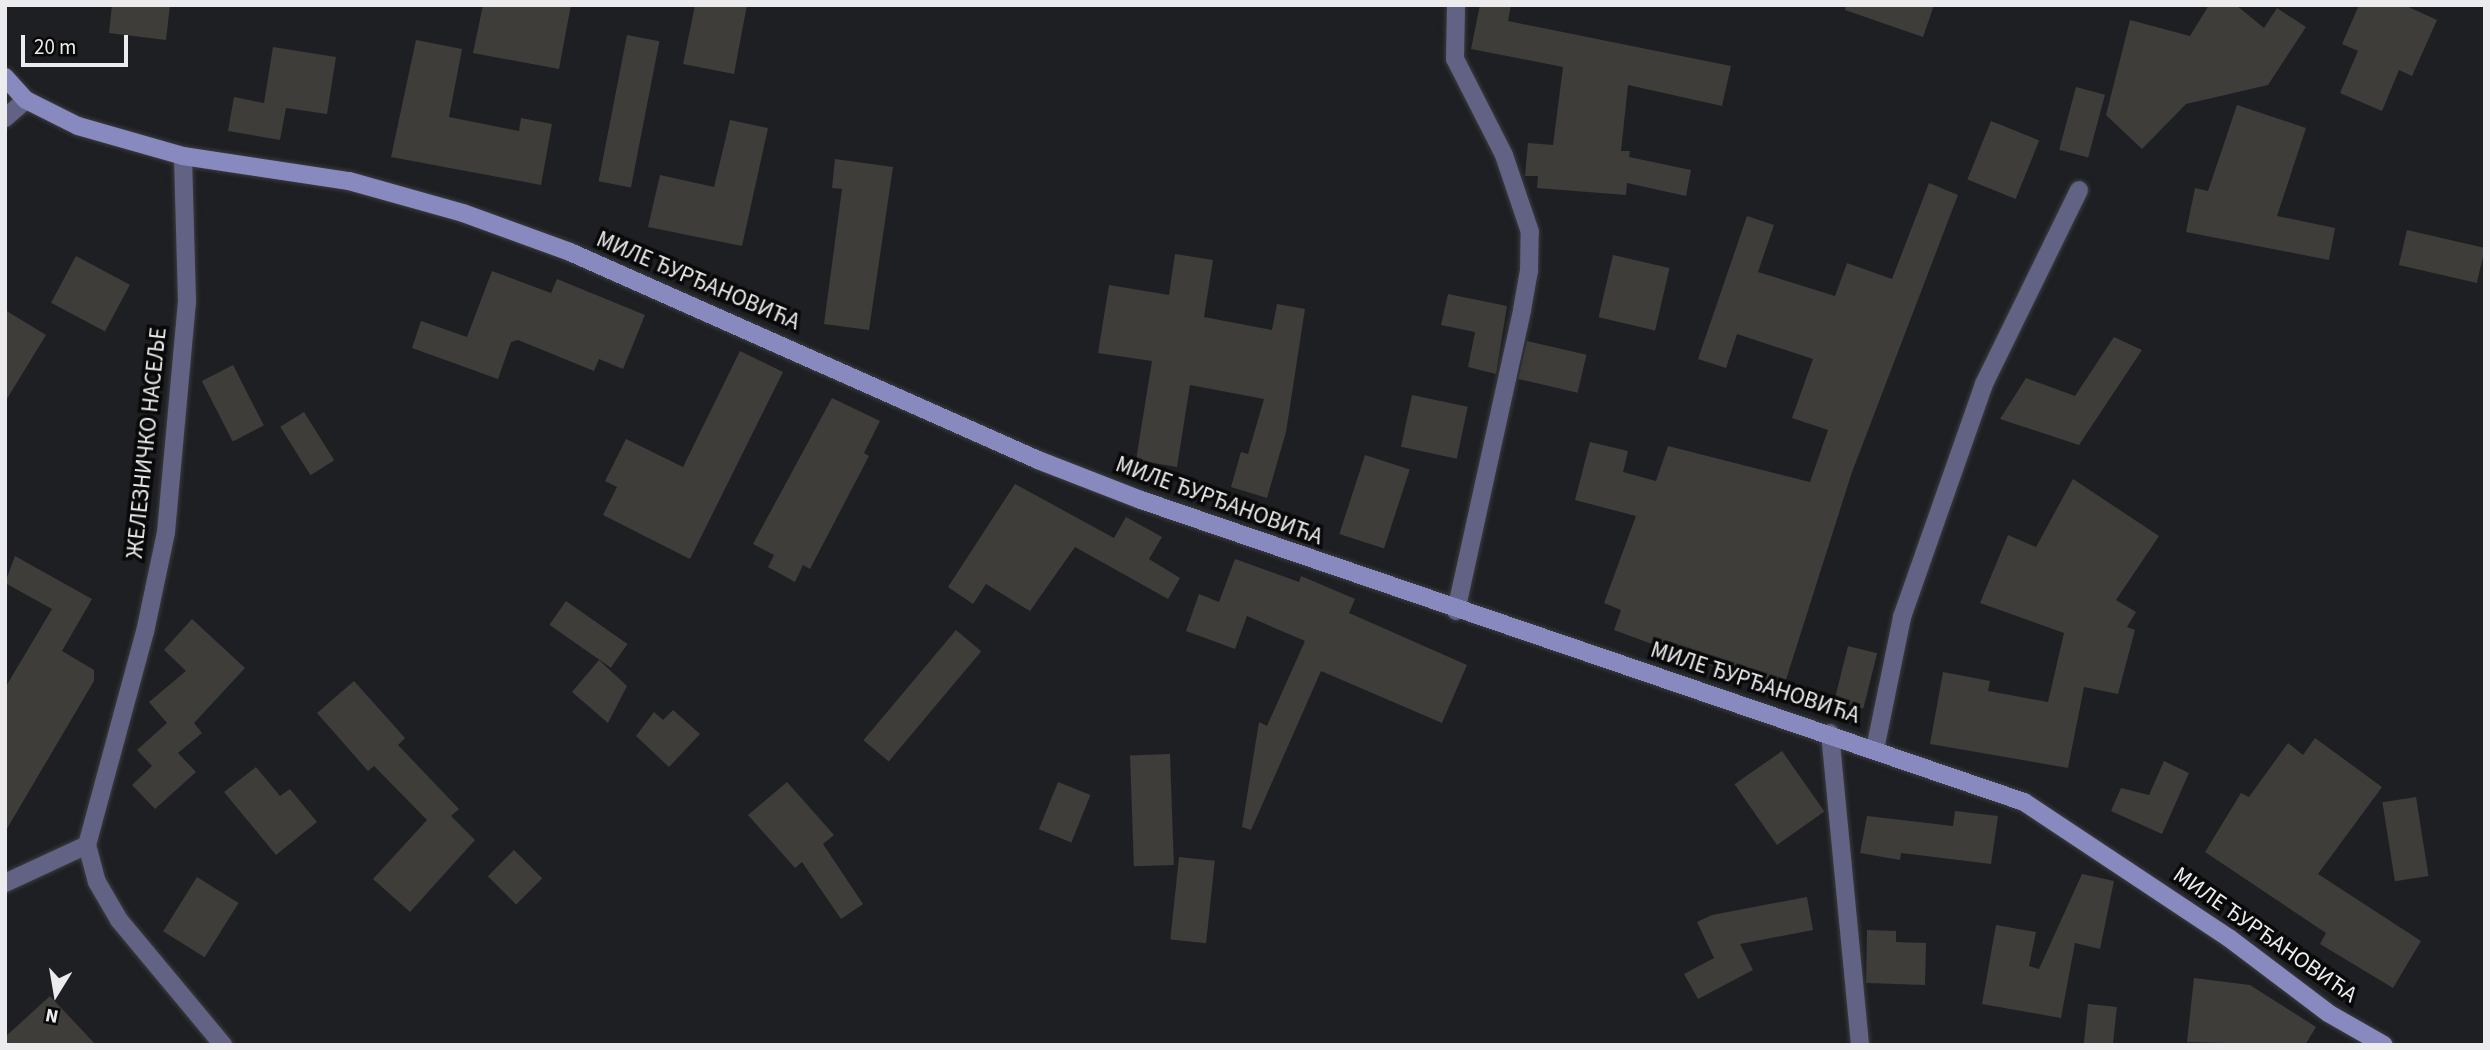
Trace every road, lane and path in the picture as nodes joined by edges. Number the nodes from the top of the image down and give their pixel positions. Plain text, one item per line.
1 (1456, 5) edge
2 (5, 77) edge
3 (26, 100) junction
4 (5, 118) edge
5 (183, 156) junction
6 (2079, 190) dead end
7 (1456, 611) junction
8 (1830, 733) junction
9 (1875, 749) junction
10 (87, 845) junction
11 (5, 883) edge
12 (223, 1045) edge
13 (1860, 1045) edge
14 (2384, 1045) edge

1 - 7 street
2 - 3 street, МИЛЕ ЂУРЂАНОВИЋА
3 - 4 street
3 - 5 street, МИЛЕ ЂУРЂАНОВИЋА
5 - 7 street, МИЛЕ ЂУРЂАНОВИЋА
5 - 10 street, ЖЕЛЕЗНИЧКО НАСЕЉЕ
6 - 9 street
7 - 8 street, МИЛЕ ЂУРЂАНОВИЋА
8 - 9 street, МИЛЕ ЂУРЂАНОВИЋА
8 - 13 street
9 - 14 street, МИЛЕ ЂУРЂАНОВИЋА
10 - 11 street
10 - 12 street

